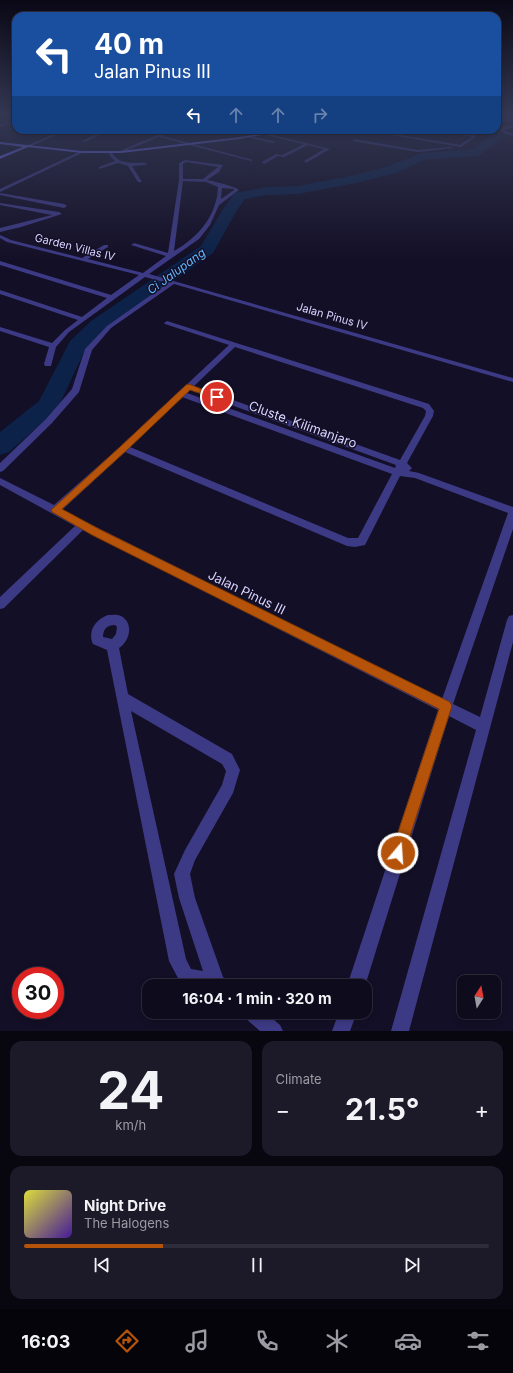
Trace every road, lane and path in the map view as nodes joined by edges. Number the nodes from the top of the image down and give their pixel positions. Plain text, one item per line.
1 (59, 163) edge
2 (114, 163) edge
3 (121, 163) edge
4 (181, 163) edge
5 (202, 163) edge
6 (145, 164) dead end
7 (130, 166) junction
8 (101, 168) dead end
9 (181, 180) junction
10 (140, 181) dead end
11 (203, 181) junction
12 (220, 186) junction
13 (0, 191) edge
14 (0, 194) edge
15 (0, 204) edge
16 (216, 205) junction
17 (64, 206) dead end
18 (0, 229) edge
19 (1, 236) edge
20 (9, 240) junction
21 (134, 245) dead end
22 (0, 246) edge
23 (106, 246) dead end
24 (171, 255) junction
25 (82, 260) junction
26 (0, 263) edge
27 (147, 275) junction
28 (171, 281) junction
29 (0, 292) edge
30 (114, 298) junction
31 (82, 319) junction
32 (167, 323) dead end
33 (0, 328) edge
34 (233, 345) junction
35 (53, 346) junction
36 (48, 364) dead end
37 (513, 380) edge
38 (189, 387) junction
39 (181, 394) junction
40 (124, 448) junction
41 (399, 468) junction
42 (0, 469) edge
43 (0, 481) edge
44 (55, 510) junction
45 (513, 512) edge
46 (82, 525) junction
47 (0, 604) edge
48 (513, 620) edge
49 (112, 645) dead end
50 (122, 698) junction
51 (446, 706) junction
52 (483, 726) junction
53 (197, 979) edge
54 (216, 979) edge
55 (358, 979) edge
56 (259, 1019) edge
57 (346, 1019) edge
58 (274, 1031) edge
59 (342, 1031) edge
60 (400, 1031) edge

1 - 13 street
2 - 8 street
3 - 7 street
4 - 9 street
5 - 11 street
6 - 7 street
7 - 10 street
9 - 11 street
9 - 24 street
11 - 12 street
12 - 16 street
12 - 16 street
14 - 17 street
15 - 18 street
16 - 24 street
19 - 20 street, Garden Villas IV
20 - 22 street
20 - 25 street, Garden Villas IV
21 - 24 street
23 - 25 street
24 - 27 street
25 - 27 street, Garden Villas IV
26 - 30 street
27 - 28 street, Jalan Pinus IV
27 - 30 street
28 - 37 street, Jalan Pinus IV
28 - 42 street
29 - 31 street
30 - 31 street
31 - 35 street
32 - 34 street
33 - 35 street
34 - 38 street
34 - 41 street
35 - 36 street
38 - 39 street
38 - 41 street, Cluste. Kilimanjaro
39 - 40 street
39 - 41 street, Cluste. Kilimanjaro
40 - 41 street
40 - 44 street
41 - 45 street, Cluste. Kilimanjaro
43 - 44 street, Jalan Pinus III
44 - 46 street, Jalan Pinus III
45 - 51 street
46 - 47 street
46 - 51 street, Jalan Pinus III
48 - 52 street
49 - 50 street
50 - 53 street
50 - 54 street
51 - 52 street, Jalan Pinus III
51 - 55 street
52 - 60 street
56 - 58 street
57 - 59 street

